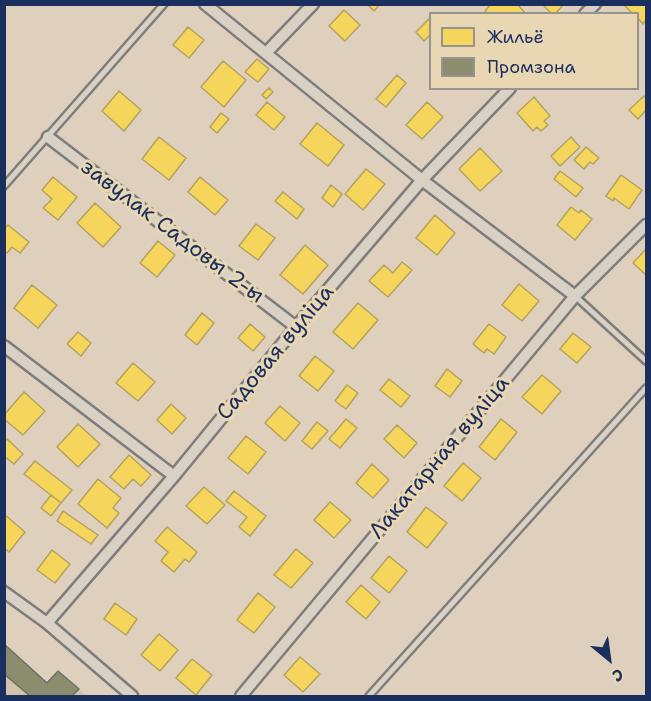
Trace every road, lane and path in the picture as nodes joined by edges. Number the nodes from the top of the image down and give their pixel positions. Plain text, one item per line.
1 (164, 4) edge
2 (206, 4) edge
3 (313, 4) edge
4 (266, 53) junction
5 (508, 90) edge
6 (48, 137) junction
7 (422, 180) junction
8 (4, 186) edge
9 (646, 225) edge
10 (575, 296) junction
11 (296, 327) junction
12 (4, 346) edge
13 (646, 361) edge
14 (646, 388) edge
15 (174, 476) junction
16 (4, 592) edge
17 (47, 622) junction
18 (132, 696) edge
19 (241, 696) edge
20 (369, 696) edge

1 - 6 lane
2 - 4 street
3 - 4 street
4 - 7 street
5 - 7 street, Садовая вуліца
6 - 8 lane
6 - 11 street, завулак Садовы 2-ы
7 - 10 street
7 - 11 street, Садовая вуліца
9 - 10 street, Лакатарная вуліца
10 - 13 lane
10 - 19 street, Лакатарная вуліца
11 - 15 street, Садовая вуліца
12 - 15 street
14 - 20 lane
15 - 17 street, Садовая вуліца
16 - 17 street
17 - 18 street

